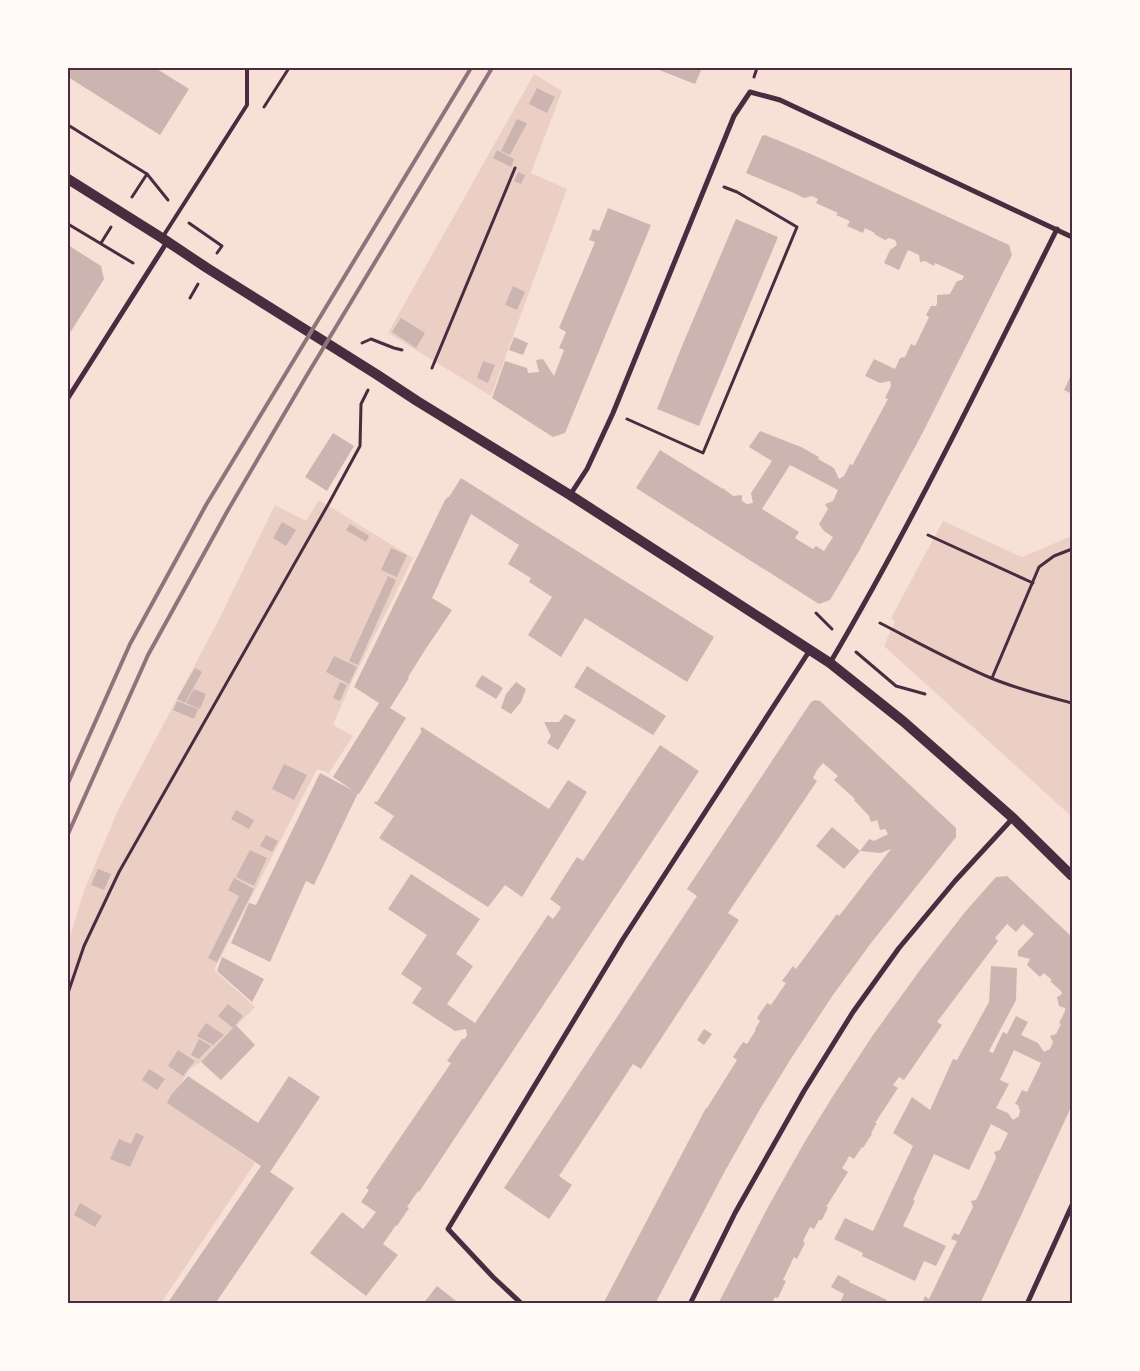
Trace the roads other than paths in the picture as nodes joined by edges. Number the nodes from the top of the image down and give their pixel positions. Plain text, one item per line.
1 (247, 68) edge
2 (68, 179) edge
3 (1057, 229) junction
4 (1072, 237) edge
5 (165, 240) junction
6 (68, 398) edge
7 (570, 495) junction
8 (810, 649) junction
9 (830, 663) junction
10 (1013, 818) junction
11 (1072, 876) edge
12 (1072, 1205) edge
13 (522, 1304) edge
14 (690, 1304) edge
15 (1027, 1304) edge

1 - 5 lane
2 - 5 main road
3 - 4 street
3 - 7 street
3 - 9 street
5 - 6 street
5 - 7 main road
7 - 8 main road
8 - 9 main road
8 - 13 street
9 - 10 main road
10 - 11 main road
10 - 14 street
12 - 15 street

